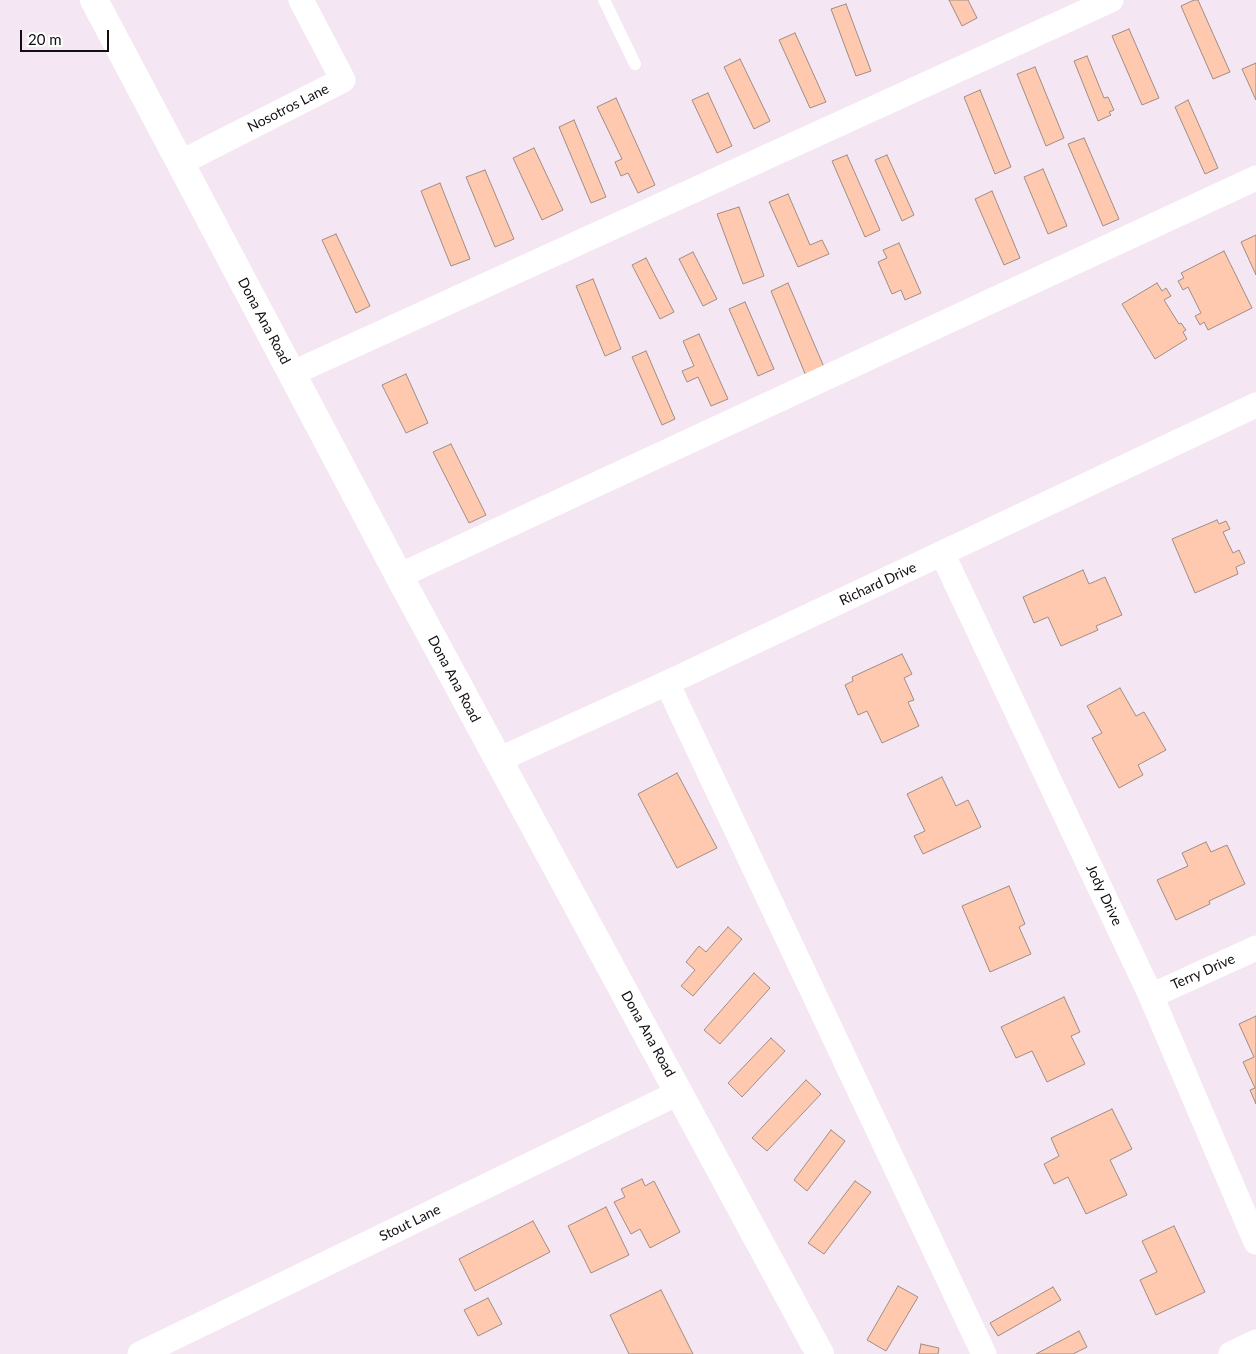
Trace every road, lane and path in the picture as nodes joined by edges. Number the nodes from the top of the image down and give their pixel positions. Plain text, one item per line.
1 (94, 0) edge
2 (301, 0) edge
3 (604, 0) edge
4 (1111, 0) edge
5 (635, 64) dead end
6 (180, 163) junction
7 (1256, 178) edge
8 (291, 374) junction
9 (1256, 405) edge
10 (942, 553) junction
11 (399, 576) junction
12 (667, 683) junction
13 (498, 760) junction
14 (1256, 948) edge
15 (1151, 996) junction
16 (680, 1092) junction
17 (1256, 1242) edge
18 (1256, 1342) edge
19 (140, 1354) edge
20 (820, 1354) edge
21 (984, 1354) edge
22 (1231, 1354) edge

1 - 6 street, Dona Ana Road
2 - 6 street, Nosotros Lane
3 - 5 lane
4 - 8 street
6 - 8 street, Dona Ana Road
7 - 11 street
8 - 11 street, Dona Ana Road
9 - 10 street, Richard Drive
10 - 12 street, Richard Drive
10 - 15 street, Jody Drive
11 - 13 street, Dona Ana Road
12 - 13 street, Richard Drive
12 - 21 street
13 - 16 street, Dona Ana Road
14 - 15 street, Terry Drive
15 - 17 street, Jody Drive
16 - 19 street, Stout Lane
16 - 20 street, Dona Ana Road
18 - 22 street

